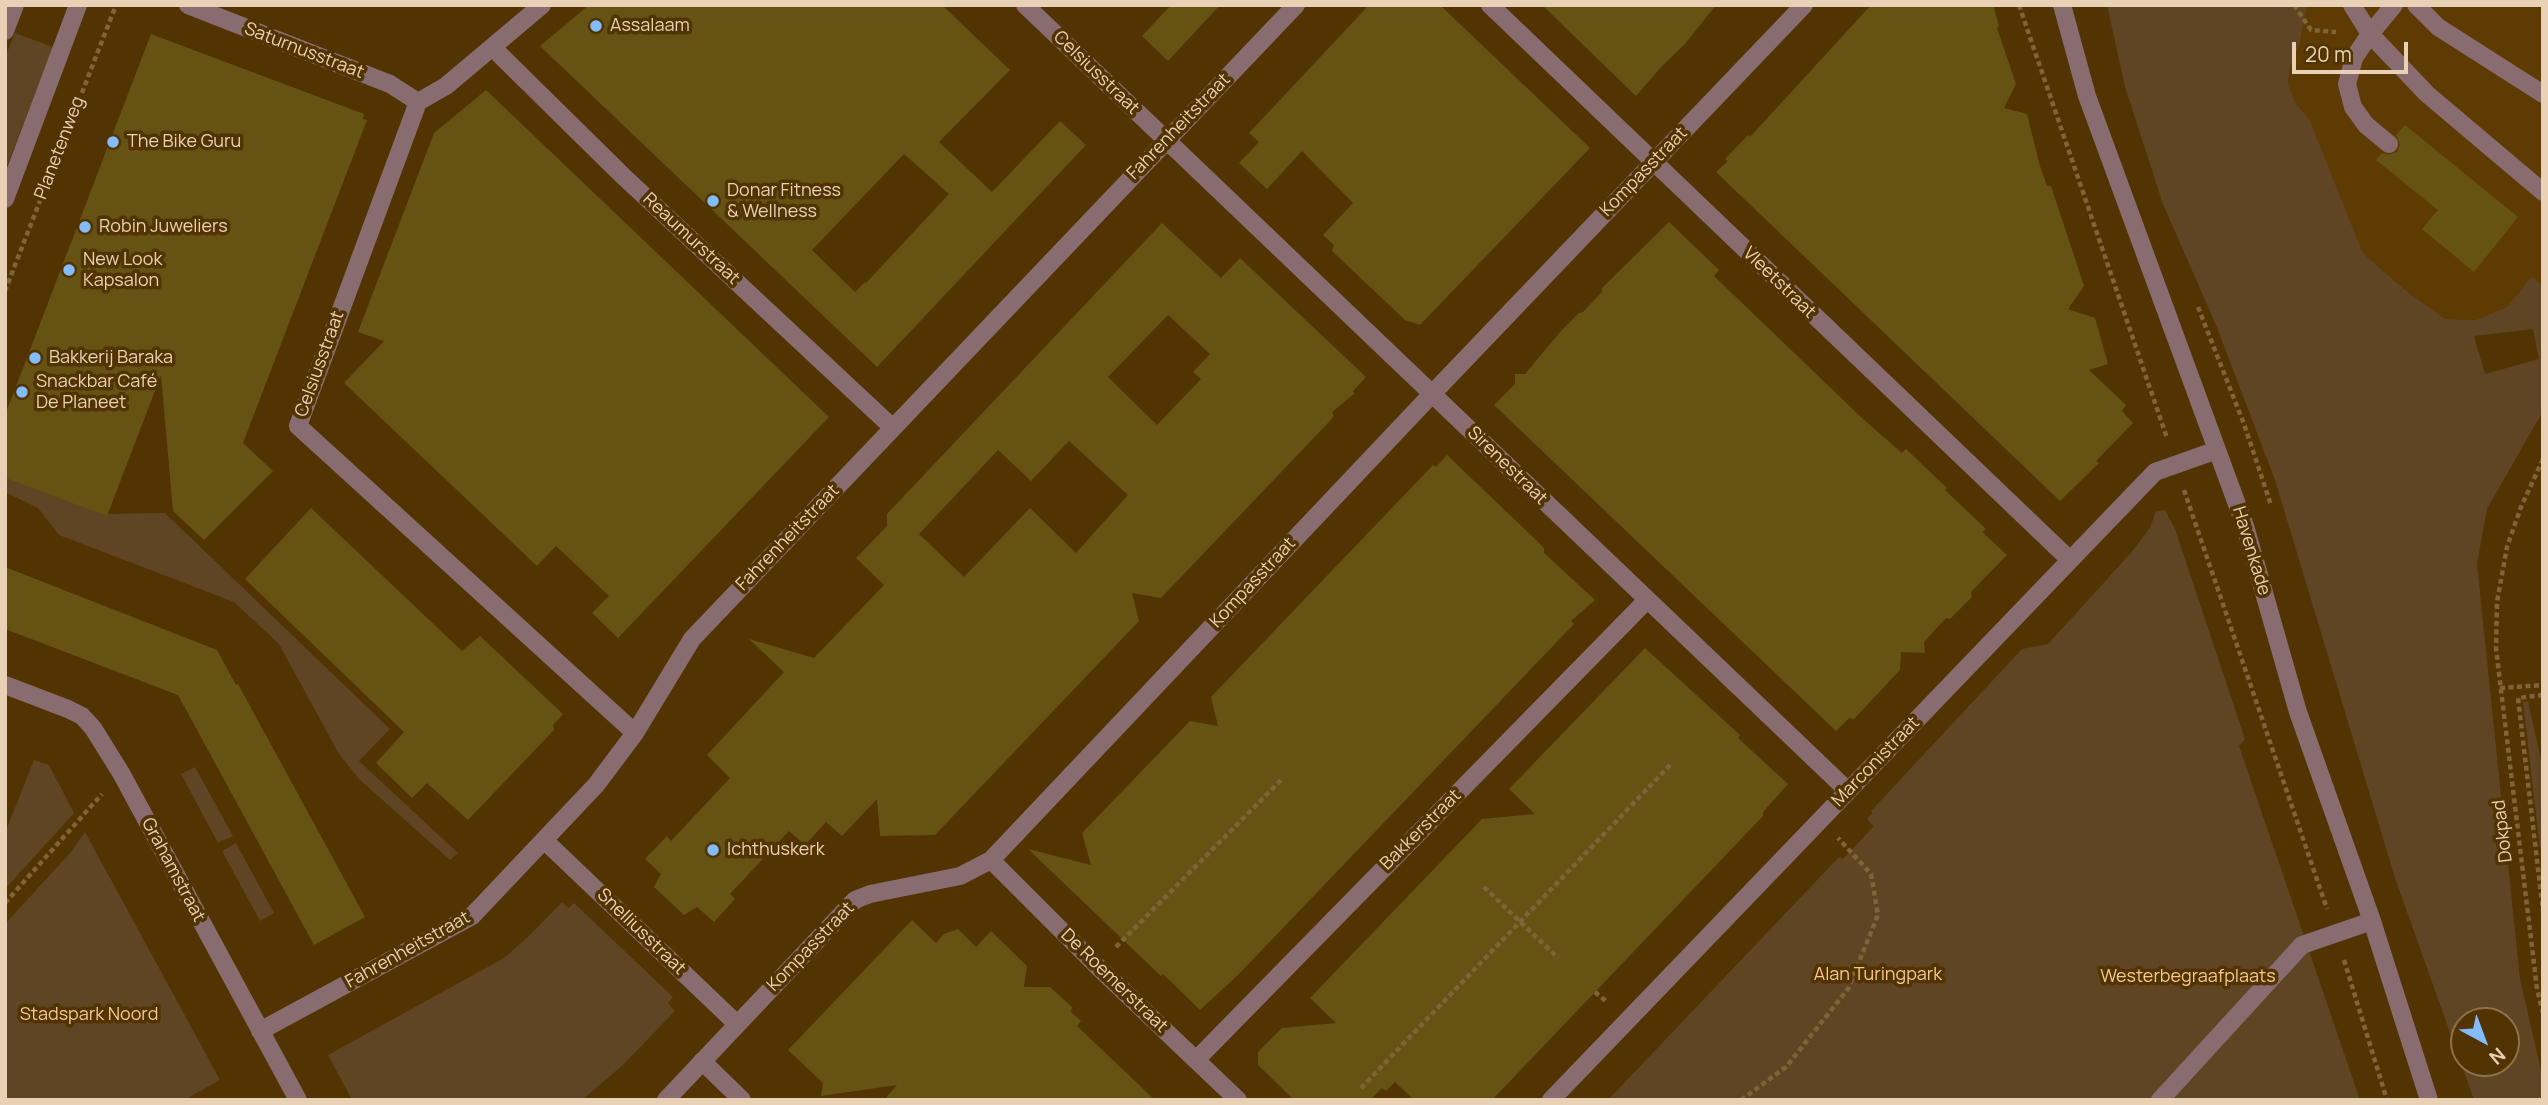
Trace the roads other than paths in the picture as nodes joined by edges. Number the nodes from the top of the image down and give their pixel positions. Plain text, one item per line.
1 (15, 5) edge
2 (78, 5) edge
3 (188, 5) edge
4 (542, 5) edge
5 (1026, 5) edge
6 (1296, 5) edge
7 (1490, 5) edge
8 (1804, 5) edge
9 (2062, 5) edge
10 (2352, 5) edge
11 (2394, 5) edge
12 (2416, 5) edge
13 (5, 31) edge
14 (2370, 34) junction
15 (492, 47) junction
16 (2543, 94) edge
17 (418, 102) junction
18 (1167, 141) junction
19 (2389, 144) dead end
20 (1653, 162) junction
21 (2543, 192) edge
22 (5, 199) edge
23 (1432, 394) junction
24 (893, 428) junction
25 (2217, 450) junction
26 (2070, 560) junction
27 (1647, 600) junction
28 (5, 685) edge
29 (635, 733) junction
30 (1848, 791) junction
31 (544, 840) junction
32 (991, 860) junction
33 (2372, 921) junction
34 (737, 1024) junction
35 (260, 1031) junction
36 (1196, 1060) junction
37 (702, 1061) junction
38 (298, 1100) edge
39 (666, 1100) edge
40 (742, 1100) edge
41 (1238, 1100) edge
42 (1551, 1100) edge
43 (2160, 1100) edge
44 (2429, 1100) edge

1 - 13 street
2 - 22 street, Planetenweg
3 - 17 street, Saturnusstraat
4 - 15 street
5 - 18 street, Celsiusstraat
6 - 18 street, Fahrenheitstraat
7 - 20 street, Vleetstraat
8 - 20 street, Kompasstraat
9 - 25 street, Havenkade
10 - 14 street
11 - 14 street
12 - 16 street
14 - 19 street
14 - 21 street
15 - 17 street
15 - 24 street, Reaumurstraat
17 - 29 street, Celsiusstraat
18 - 23 street, Sirenestraat
18 - 24 street, Fahrenheitstraat
20 - 23 street, Kompasstraat
20 - 26 street, Vleetstraat
23 - 27 street, Sirenestraat
23 - 32 street, Kompasstraat
24 - 29 street, Fahrenheitstraat
25 - 26 street, Marconistraat
25 - 33 street, Havenkade
26 - 30 street, Marconistraat
27 - 30 street, Sirenestraat
27 - 36 street, Bakkerstraat
28 - 35 street, Grahamstraat
29 - 31 street, Fahrenheitstraat
30 - 42 street, Marconistraat
31 - 34 street, Snelliusstraat
31 - 35 street, Fahrenheitstraat
32 - 34 street, Kompasstraat
32 - 36 street, De Roemerstraat
33 - 43 street
33 - 44 street, Havenkade
34 - 37 street, Kompasstraat
35 - 38 street, Grahamstraat
36 - 41 street, De Roemerstraat
37 - 39 street, Kompasstraat
37 - 40 street

